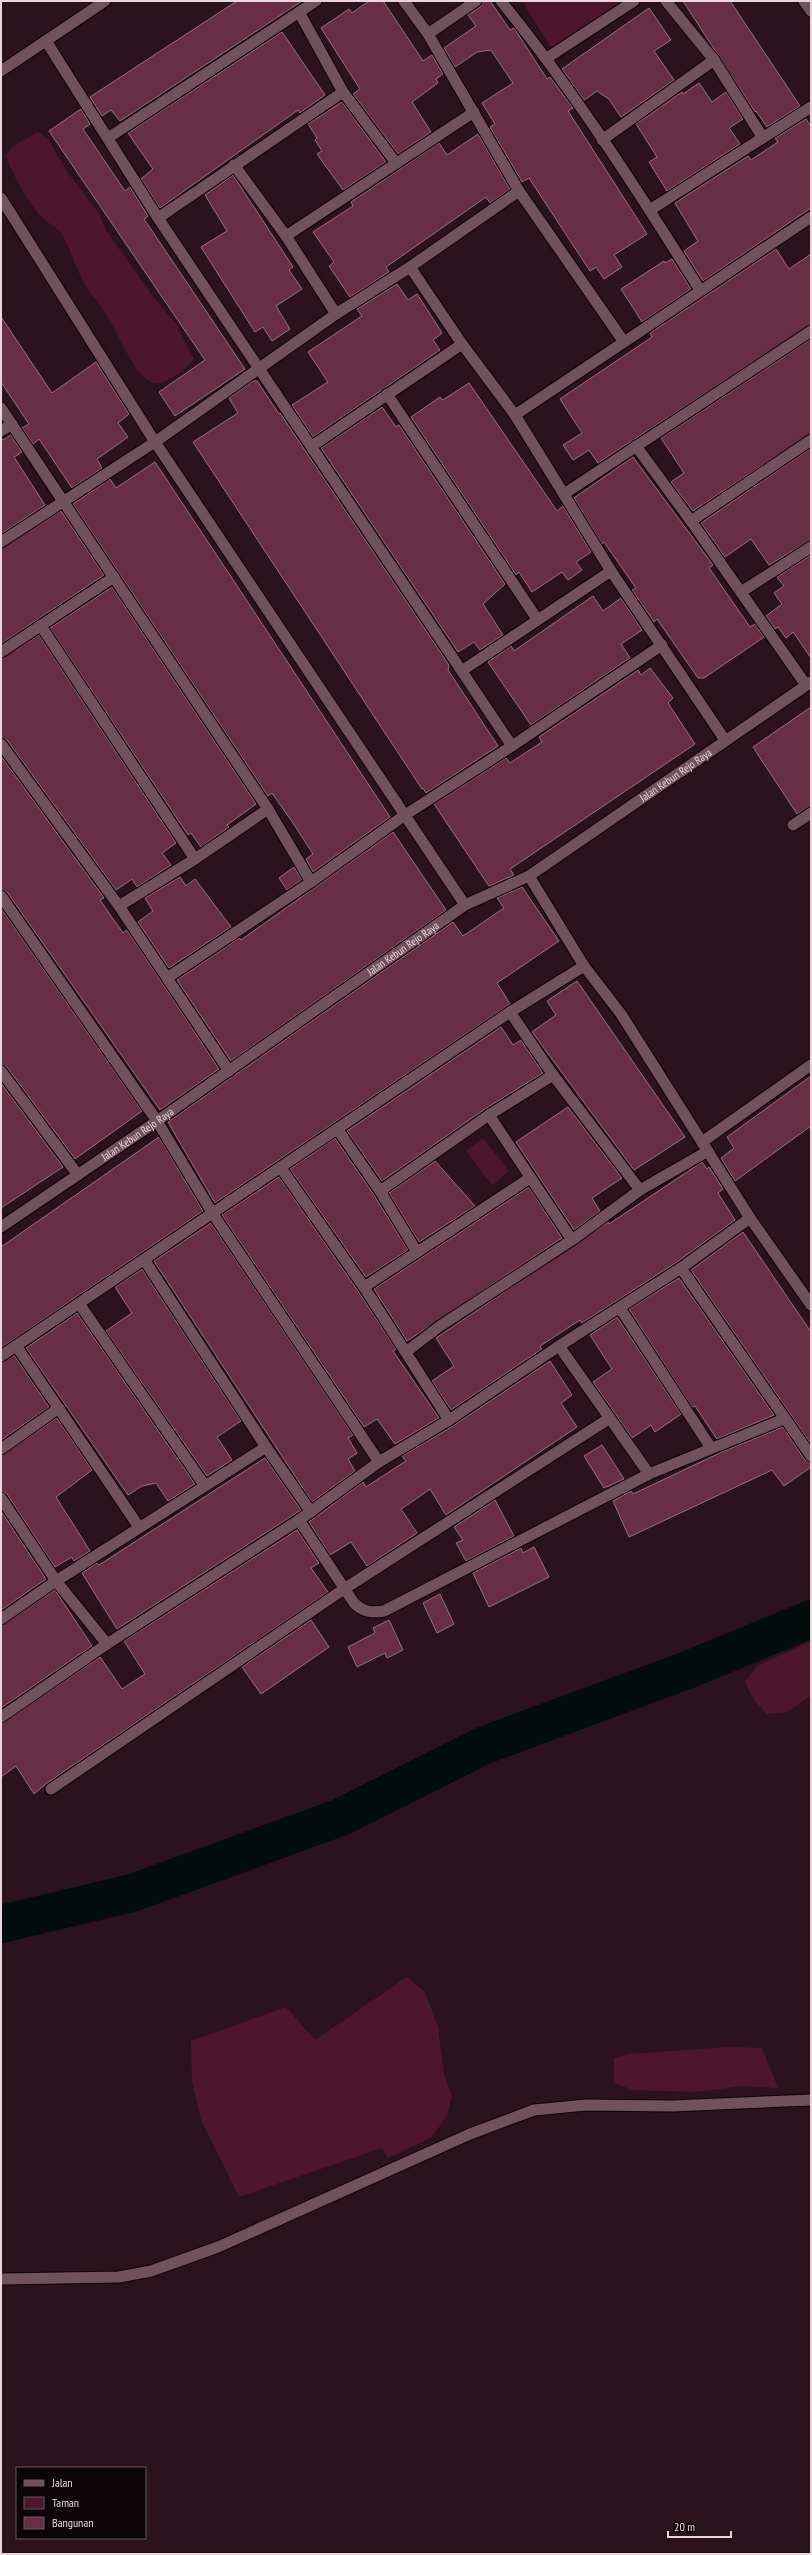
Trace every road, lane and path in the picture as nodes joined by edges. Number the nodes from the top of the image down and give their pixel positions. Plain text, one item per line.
1 (105, 1) edge
2 (316, 1) edge
3 (404, 1) edge
4 (476, 1) edge
5 (501, 1) edge
6 (634, 1) edge
7 (666, 1) edge
8 (804, 1) edge
9 (811, 11) edge
10 (300, 12) junction
11 (428, 34) junction
12 (46, 41) junction
13 (547, 58) junction
14 (714, 60) junction
15 (1, 71) edge
16 (343, 92) junction
17 (811, 107) edge
18 (474, 112) junction
19 (108, 138) junction
20 (763, 138) junction
21 (602, 140) junction
22 (396, 163) junction
23 (234, 165) junction
24 (519, 191) junction
25 (1, 198) edge
26 (650, 210) junction
27 (158, 218) junction
28 (811, 218) edge
29 (286, 236) junction
30 (410, 267) junction
31 (700, 290) junction
32 (336, 314) junction
33 (811, 331) edge
34 (624, 342) junction
35 (462, 344) junction
36 (258, 368) junction
37 (387, 394) junction
38 (1, 408) edge
39 (515, 415) junction
40 (12, 424) junction
41 (1, 431) edge
42 (811, 440) edge
43 (156, 442) junction
44 (312, 446) junction
45 (636, 446) junction
46 (564, 494) junction
47 (64, 500) junction
48 (692, 521) junction
49 (1, 542) edge
50 (811, 547) edge
51 (610, 571) junction
52 (114, 577) junction
53 (742, 592) junction
54 (537, 619) junction
55 (41, 626) junction
56 (662, 645) junction
57 (1, 652) edge
58 (463, 670) junction
59 (808, 684) edge
60 (726, 740) junction
61 (1, 744) edge
62 (512, 746) junction
63 (268, 809) junction
64 (811, 813) edge
65 (405, 815) junction
66 (793, 825) dead end
67 (195, 859) junction
68 (529, 876) junction
69 (311, 882) junction
70 (1, 896) edge
71 (465, 905) junction
72 (119, 906) junction
73 (584, 966) junction
74 (167, 978) junction
75 (510, 1012) junction
76 (811, 1065) edge
77 (1, 1071) edge
78 (229, 1071) junction
79 (553, 1075) junction
80 (5, 1087) edge
81 (489, 1115) junction
82 (157, 1121) junction
83 (338, 1130) junction
84 (705, 1146) junction
85 (281, 1168) junction
86 (78, 1175) junction
87 (530, 1178) junction
88 (640, 1190) junction
89 (380, 1191) junction
90 (213, 1214) junction
91 (750, 1218) junction
92 (1, 1227) edge
93 (572, 1240) junction
94 (417, 1252) junction
95 (145, 1261) junction
96 (681, 1268) junction
97 (364, 1287) junction
98 (80, 1305) junction
99 (811, 1305) edge
100 (620, 1308) junction
101 (17, 1346) junction
102 (559, 1346) junction
103 (406, 1352) junction
104 (1, 1356) edge
105 (59, 1408) junction
106 (610, 1418) junction
107 (784, 1419) junction
108 (448, 1420) junction
109 (266, 1447) junction
110 (711, 1448) junction
111 (1, 1449) edge
112 (811, 1456) edge
113 (379, 1462) junction
114 (649, 1474) junction
115 (205, 1486) junction
116 (1, 1498) edge
117 (311, 1512) junction
118 (299, 1520) junction
119 (139, 1527) junction
120 (56, 1580) junction
121 (344, 1589) junction
122 (1, 1619) edge
123 (107, 1644) junction
124 (1, 1717) edge
125 (51, 1789) dead end
126 (811, 2100) edge
127 (1, 2278) edge

1 - 12 street
2 - 10 street
3 - 11 street
4 - 11 street
5 - 13 street
6 - 13 street
7 - 14 street
8 - 9 street
10 - 16 street
10 - 19 street
11 - 18 street
12 - 15 street
12 - 19 street
13 - 21 street
14 - 20 street
14 - 21 street
16 - 22 street
16 - 23 street
17 - 20 street
18 - 22 street
18 - 24 street
19 - 27 street
20 - 26 street
21 - 26 street
22 - 29 street
23 - 27 street
23 - 29 street
24 - 30 street
24 - 34 street
25 - 43 street
26 - 31 street
27 - 36 street
28 - 31 street
29 - 32 street
30 - 32 street
30 - 35 street
31 - 34 street
32 - 36 street
33 - 45 street
34 - 39 street
35 - 37 street
35 - 39 street
36 - 43 street
36 - 44 street
37 - 44 street
37 - 54 street
38 - 40 street
39 - 46 street
40 - 41 street
40 - 47 street
42 - 48 street
43 - 47 street
43 - 65 street
44 - 58 street
45 - 46 street
45 - 48 street
46 - 51 street
47 - 49 street
47 - 52 street
48 - 53 street
50 - 53 street
51 - 54 street
51 - 56 street
52 - 55 street
52 - 63 street
53 - 59 street
54 - 58 street
55 - 57 street
55 - 67 street
56 - 60 street
56 - 62 street
58 - 62 street
59 - 60 street, Jalan Kebun Rejo Raya
60 - 68 street, Jalan Kebun Rejo Raya
61 - 72 street
62 - 65 street
63 - 67 street
63 - 69 street
64 - 66 street
65 - 69 street
65 - 71 street
67 - 72 street
68 - 71 street, Jalan Kebun Rejo Raya
68 - 73 street
69 - 74 street
70 - 82 street
71 - 78 street, Jalan Kebun Rejo Raya
72 - 74 street
73 - 75 street
73 - 84 street
74 - 78 street
75 - 79 street
75 - 83 street
76 - 84 street
77 - 80 street
78 - 82 street, Jalan Kebun Rejo Raya
79 - 81 street
79 - 88 street
80 - 86 street
81 - 87 street
81 - 89 street
82 - 86 street, Jalan Kebun Rejo Raya
82 - 90 street
83 - 85 street
83 - 89 street
84 - 88 street
84 - 91 street
85 - 90 street
85 - 97 street
86 - 92 street, Jalan Kebun Rejo Raya
87 - 93 street
87 - 94 street
88 - 93 street
89 - 94 street
90 - 95 street
90 - 113 street
91 - 96 street
91 - 99 street
93 - 103 street
94 - 97 street
95 - 98 street
95 - 109 street
96 - 100 street
96 - 107 street
97 - 103 street
98 - 101 street
98 - 115 street
100 - 102 street
100 - 110 street
101 - 104 street
101 - 105 street
102 - 106 street
102 - 108 street
103 - 108 street
105 - 111 street
105 - 119 street
106 - 114 street
106 - 121 street
107 - 110 street
107 - 112 street
108 - 113 street
109 - 115 street
109 - 117 street
110 - 114 street
113 - 117 street
114 - 121 street
115 - 119 street
116 - 120 street
117 - 118 street
118 - 121 street
118 - 123 street
119 - 120 street
120 - 122 street
120 - 123 street
121 - 125 street
123 - 124 street
126 - 127 street

